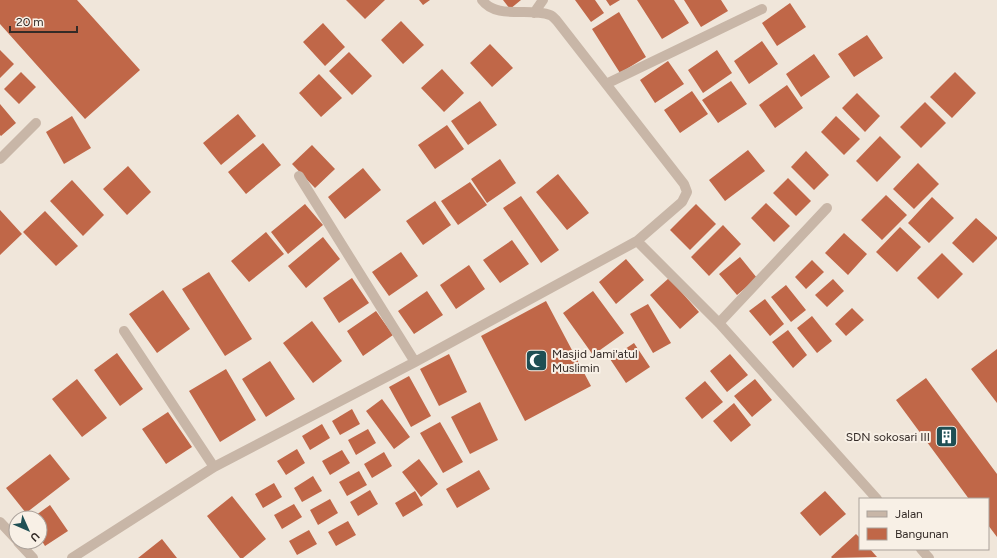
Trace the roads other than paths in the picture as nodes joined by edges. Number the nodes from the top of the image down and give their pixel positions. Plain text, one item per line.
1 (482, 0) edge
2 (543, 0) edge
3 (762, 9) dead end
4 (534, 13) junction
5 (606, 84) junction
6 (36, 122) dead end
7 (0, 160) edge
8 (299, 176) dead end
9 (827, 208) dead end
10 (637, 241) junction
11 (719, 323) junction
12 (124, 331) dead end
13 (415, 362) junction
14 (214, 467) junction
15 (876, 498) edge
16 (0, 522) edge
17 (8, 530) edge
18 (26, 550) edge
19 (922, 550) edge
20 (33, 558) edge
21 (72, 558) edge
22 (929, 558) edge

1 - 4 street
2 - 4 street
3 - 5 street
4 - 5 street
5 - 10 street
6 - 7 street
8 - 13 street
9 - 11 street
10 - 11 street
10 - 13 street
11 - 15 street
12 - 14 street
13 - 14 street
14 - 21 street
16 - 17 street
18 - 20 street
19 - 22 street

